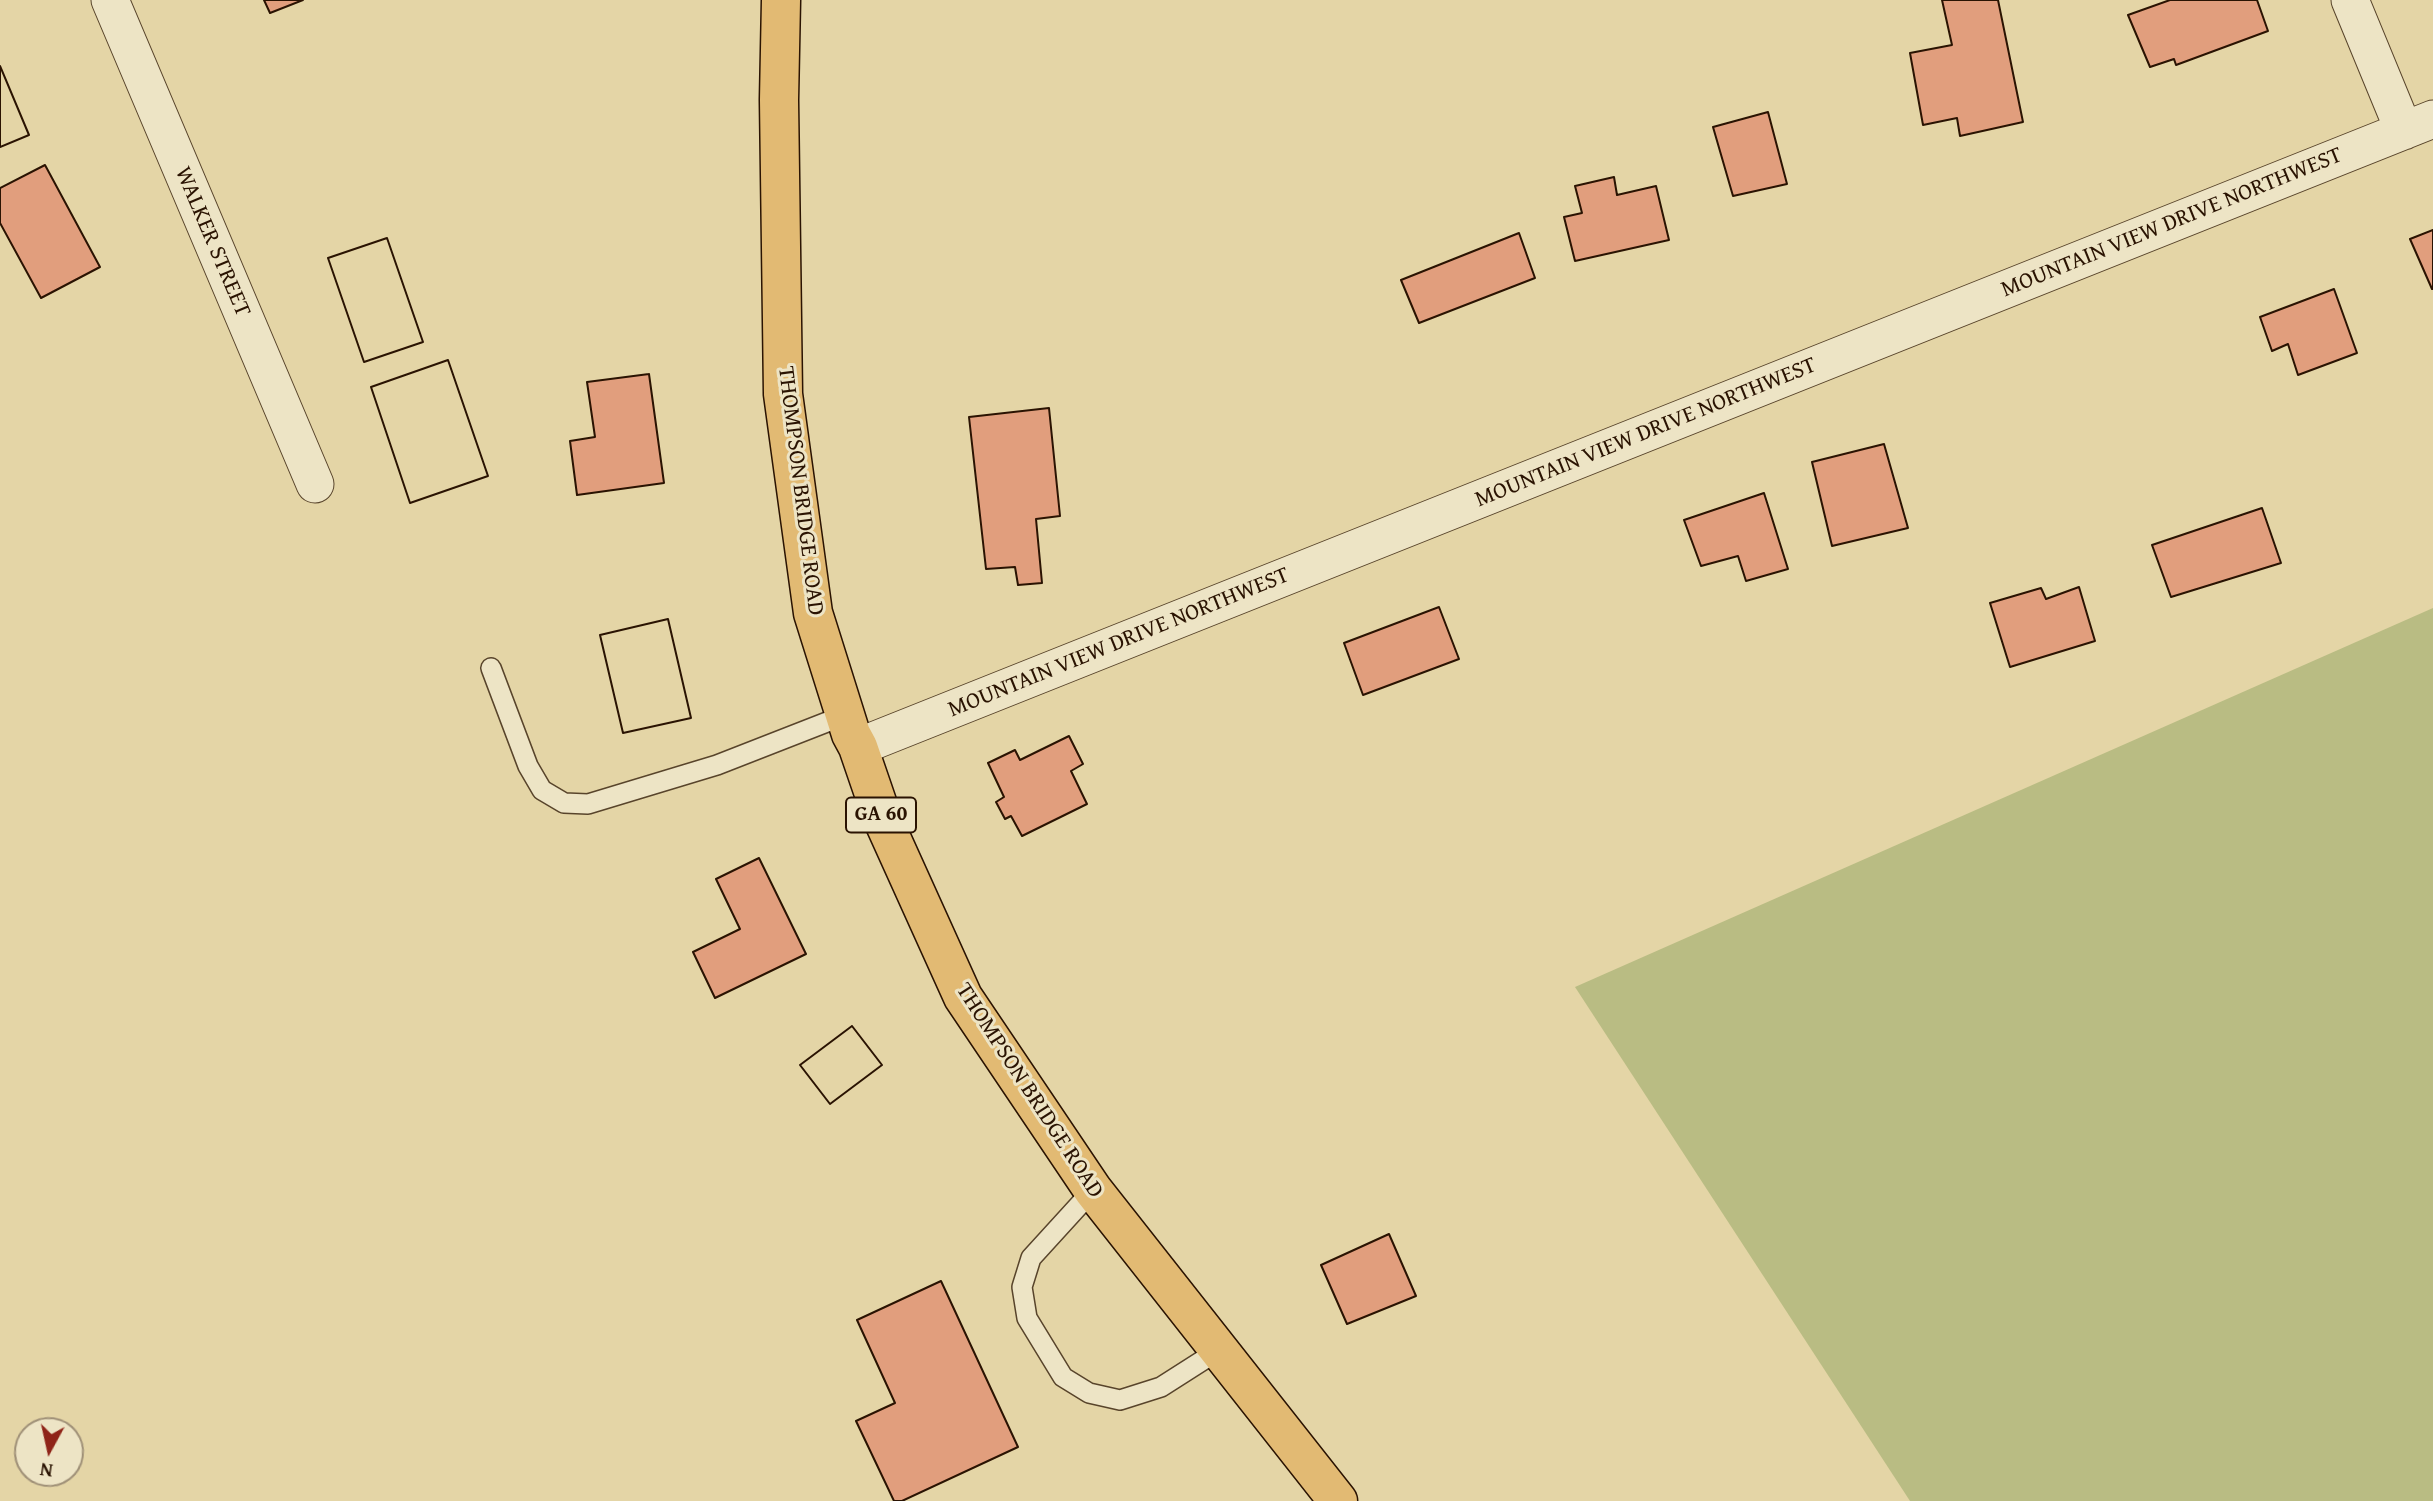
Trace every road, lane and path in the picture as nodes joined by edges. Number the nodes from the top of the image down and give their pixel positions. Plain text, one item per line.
1 (110, 0) edge
2 (781, 0) edge
3 (2350, 0) edge
4 (2418, 125) edge
5 (315, 484) dead end
6 (491, 668) dead end
7 (852, 731) junction
8 (1093, 1190) junction
9 (1219, 1350) junction
10 (1338, 1501) edge

1 - 5 street, WALKER STREET
2 - 7 highway, THOMPSON BRIDGE ROAD / GA 60
3 - 4 street
4 - 7 street, MOUNTAIN VIEW DRIVE NORTHWEST
6 - 7 lane
7 - 8 highway, THOMPSON BRIDGE ROAD / GA 60
8 - 9 highway, THOMPSON BRIDGE ROAD / GA 60
8 - 9 lane
9 - 10 highway, THOMPSON BRIDGE ROAD / GA 60

